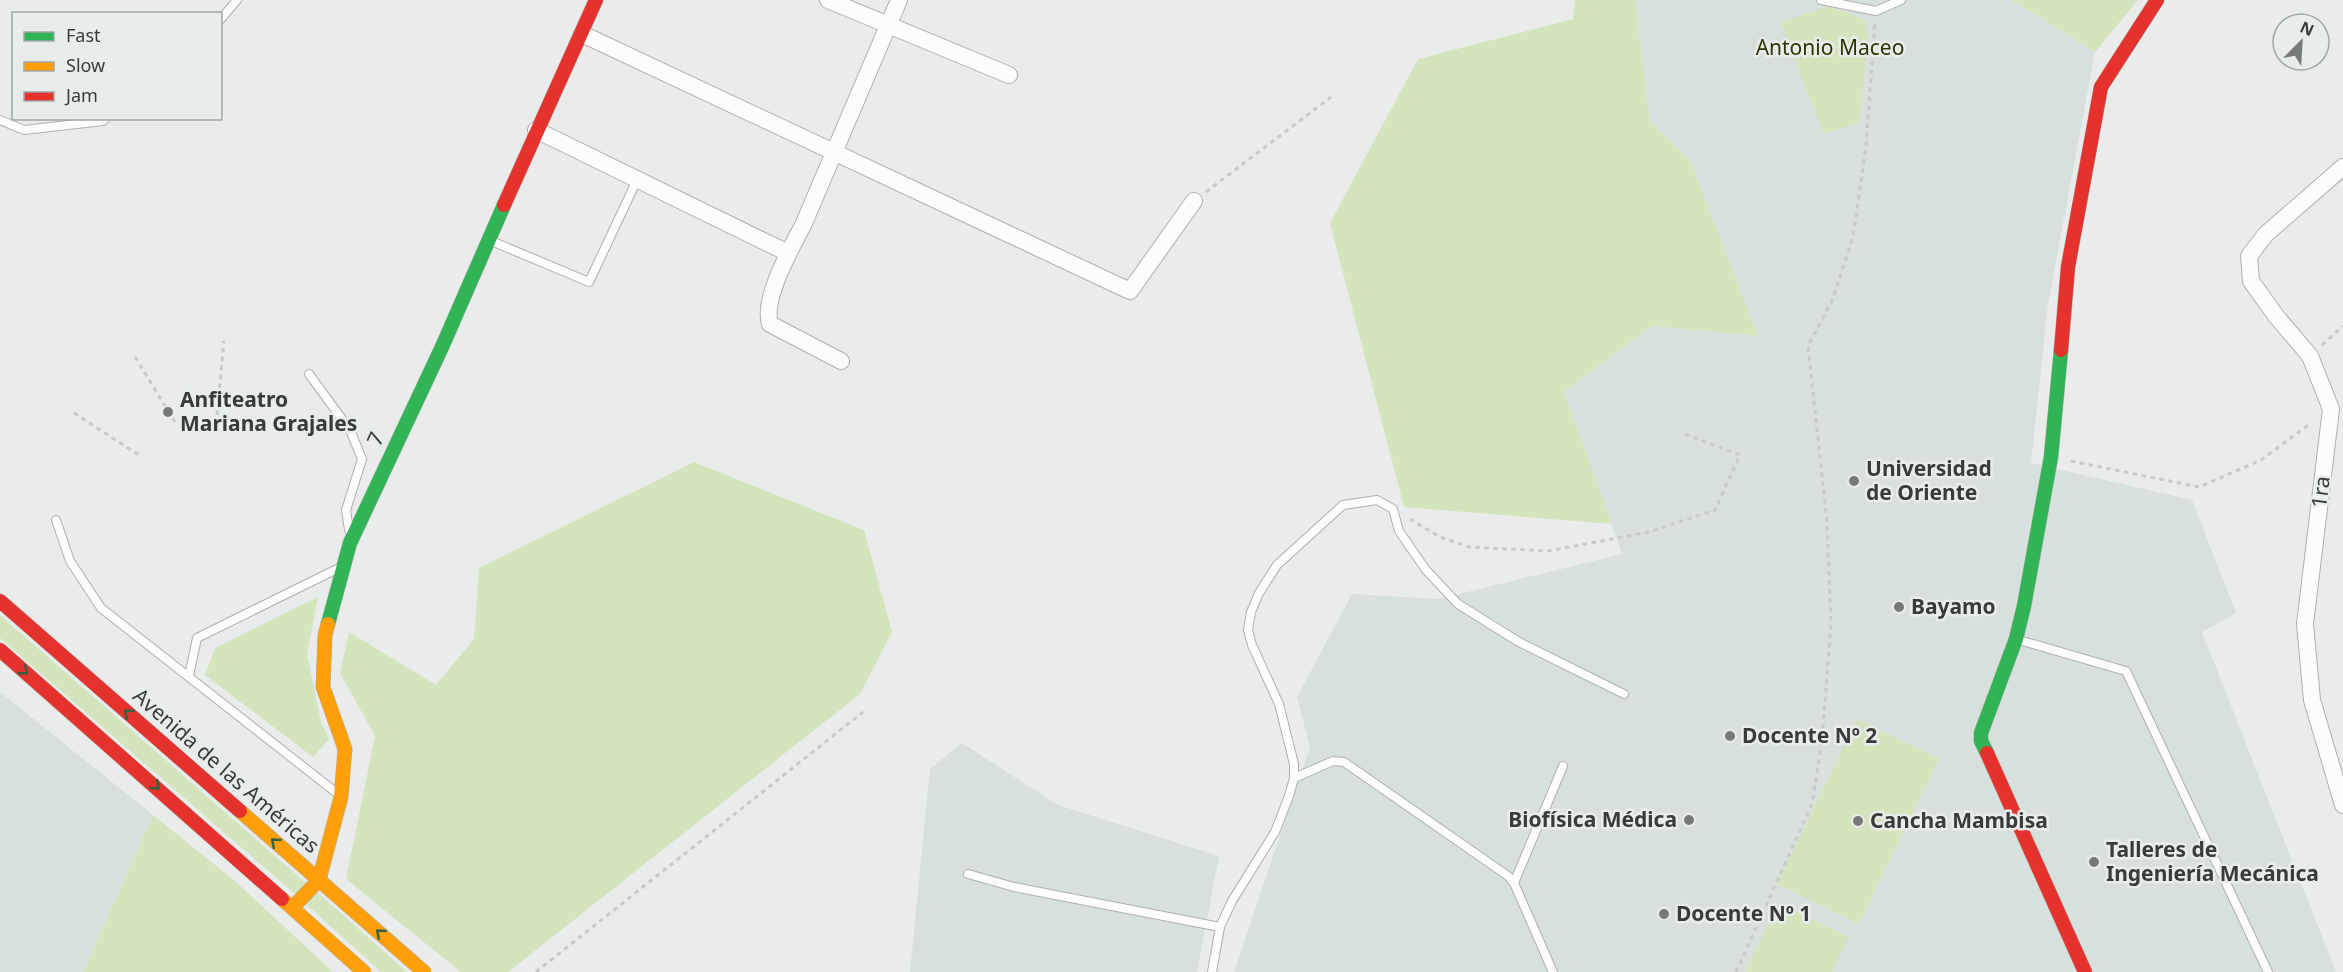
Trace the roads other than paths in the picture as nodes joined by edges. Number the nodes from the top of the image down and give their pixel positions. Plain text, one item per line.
1 (237, 0) edge
2 (596, 0) edge
3 (828, 0) edge
4 (900, 0) edge
5 (1821, 0) edge
6 (1901, 0) edge
7 (2157, 0) edge
8 (222, 19) edge
9 (888, 26) junction
10 (582, 34) junction
11 (1009, 75) dead end
12 (0, 120) edge
13 (104, 120) edge
14 (536, 130) junction
15 (833, 152) junction
16 (2343, 167) edge
17 (637, 180) junction
18 (1194, 201) road end
19 (489, 240) junction
20 (788, 253) junction
21 (841, 361) dead end
22 (309, 374) dead end
23 (56, 520) dead end
24 (350, 543) junction
25 (342, 567) junction
26 (0, 601) edge
27 (2016, 639) junction
28 (0, 650) edge
29 (189, 676) junction
30 (1624, 694) dead end
31 (1563, 765) dead end
32 (1294, 778) junction
33 (341, 797) junction
34 (2343, 806) edge
35 (968, 874) dead end
36 (319, 880) junction
37 (1514, 883) junction
38 (293, 908) junction
39 (1220, 927) junction
40 (364, 972) edge
41 (424, 972) edge
42 (1212, 972) edge
43 (1553, 972) edge
44 (2085, 972) edge
45 (2268, 972) edge

1 - 8 lane
2 - 10 street, 7
3 - 9 street
4 - 9 street
5 - 6 lane
7 - 27 street
9 - 11 street
9 - 15 street
10 - 14 street, 7
10 - 15 street
12 - 13 lane
14 - 17 street
14 - 19 street, 7
15 - 18 street
15 - 20 street
16 - 34 street, 1ra
17 - 19 lane
17 - 20 street
19 - 24 street, 7
20 - 21 street
22 - 24 lane
23 - 29 lane
24 - 25 street, 7
25 - 29 lane
25 - 33 street, 7
36 -> 26 street, Avenida de las Américas
27 - 44 street
27 - 45 lane
28 -> 38 street
29 - 33 lane
30 - 32 lane
31 - 37 lane
32 - 37 lane
32 - 39 lane
33 - 36 street, 7
35 - 39 lane
36 - 38 street, 7
41 -> 36 street, Avenida de las Américas
37 - 43 lane
38 - 40 street
39 - 42 lane

